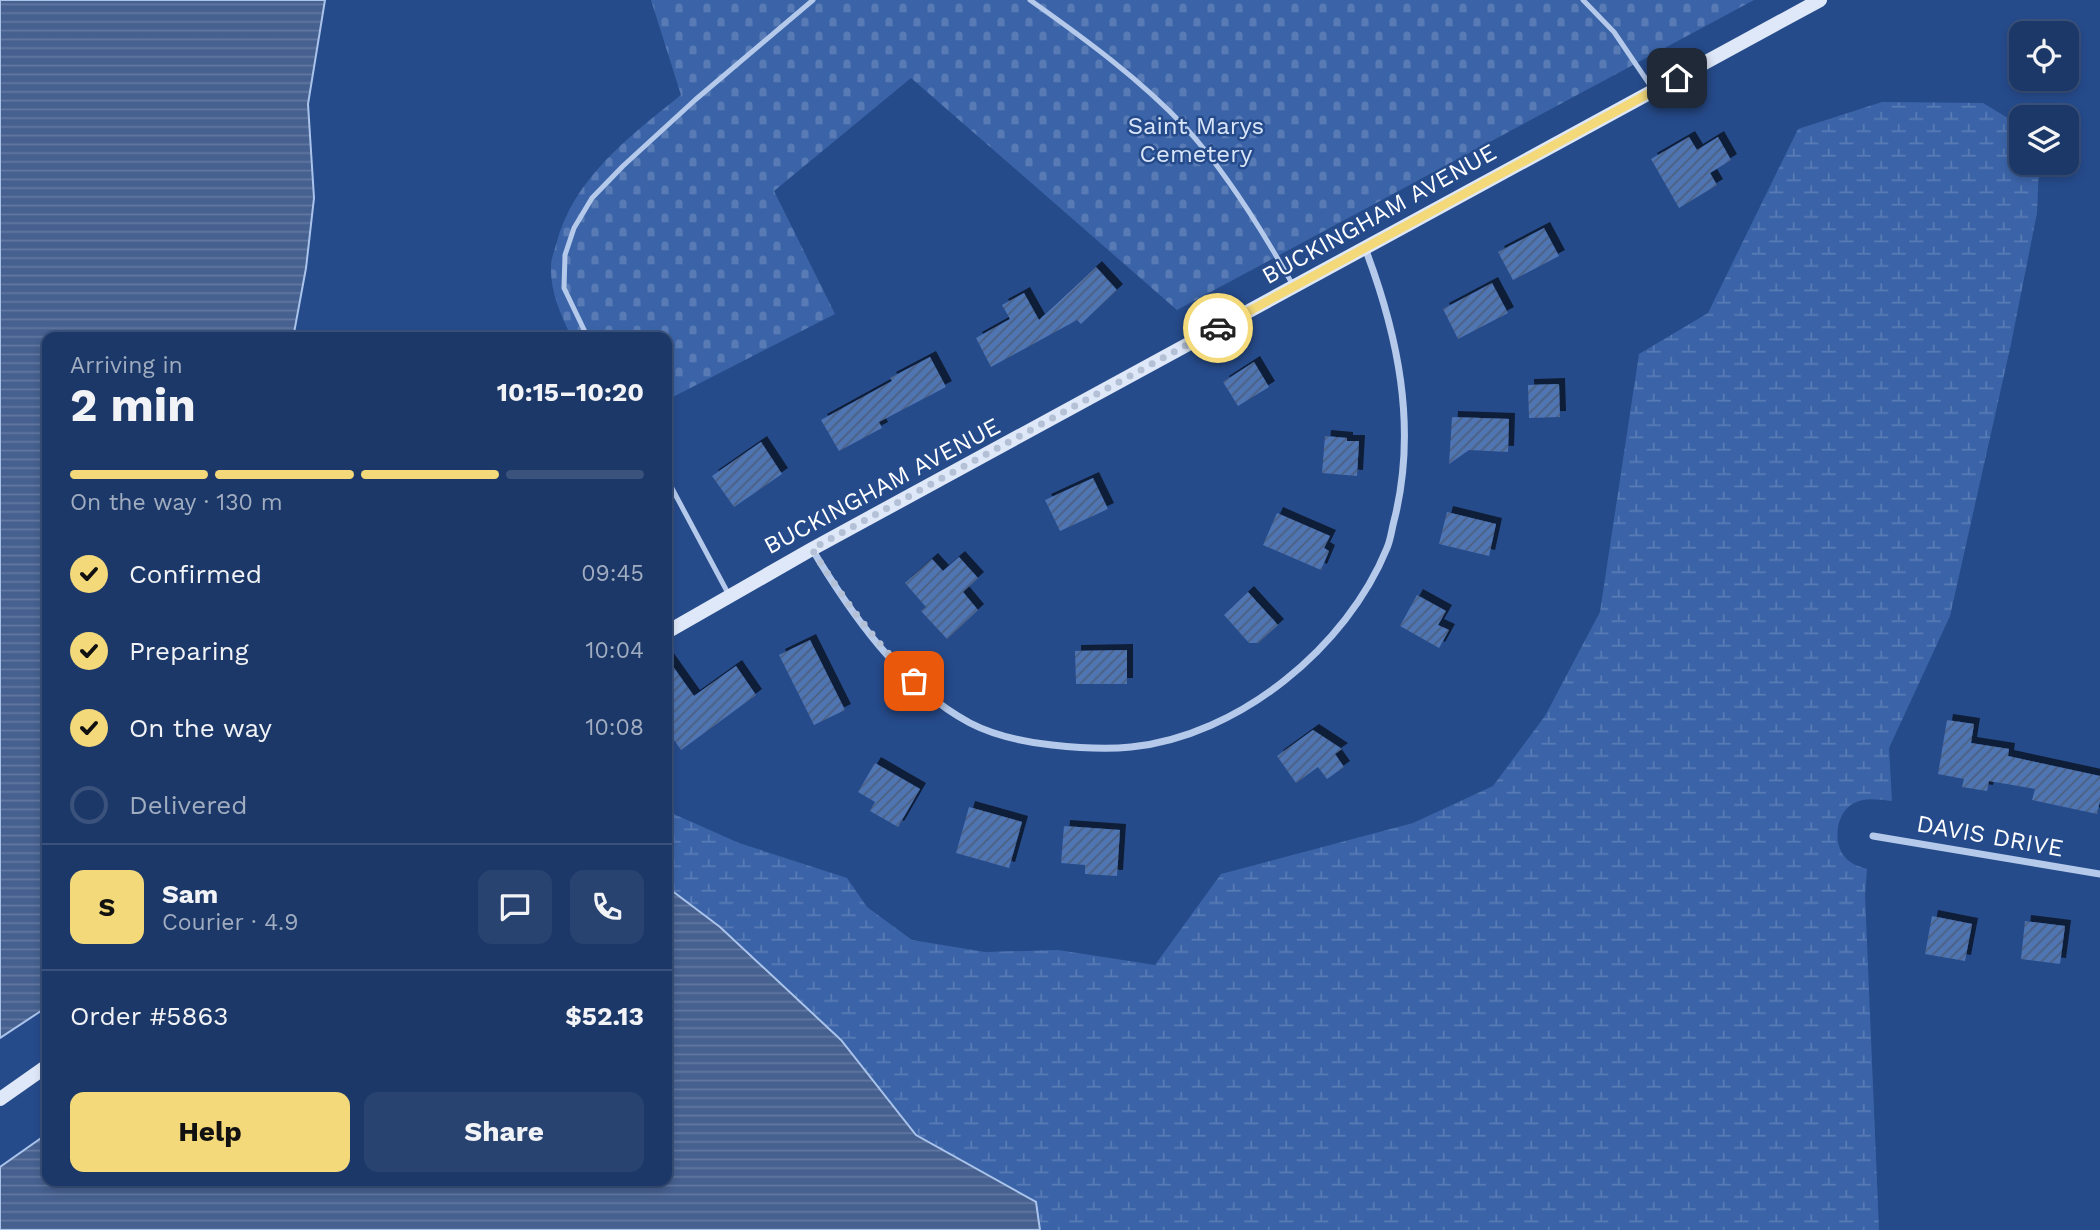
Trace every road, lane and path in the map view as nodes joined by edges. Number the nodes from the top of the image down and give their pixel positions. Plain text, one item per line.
1 (813, 0) edge
2 (1030, 0) edge
3 (1583, 0) edge
4 (1820, 0) edge
5 (1654, 91) junction
6 (1365, 248) junction
7 (1294, 286) junction
8 (585, 332) edge
9 (672, 488) edge
10 (812, 549) junction
11 (729, 595) junction
12 (672, 629) edge
13 (1873, 836) dead end
14 (2100, 874) edge
15 (42, 1070) edge
16 (0, 1099) edge

1 - 8 lane
2 - 7 lane
3 - 5 lane
4 - 5 main road, BUCKINGHAM AVENUE
5 - 6 main road, BUCKINGHAM AVENUE
6 - 7 main road, BUCKINGHAM AVENUE
6 - 10 street
7 - 10 main road, BUCKINGHAM AVENUE
9 - 11 lane
10 - 11 main road, BUCKINGHAM AVENUE
11 - 12 main road, BUCKINGHAM AVENUE
13 - 14 street, DAVIS DRIVE
15 - 16 main road

